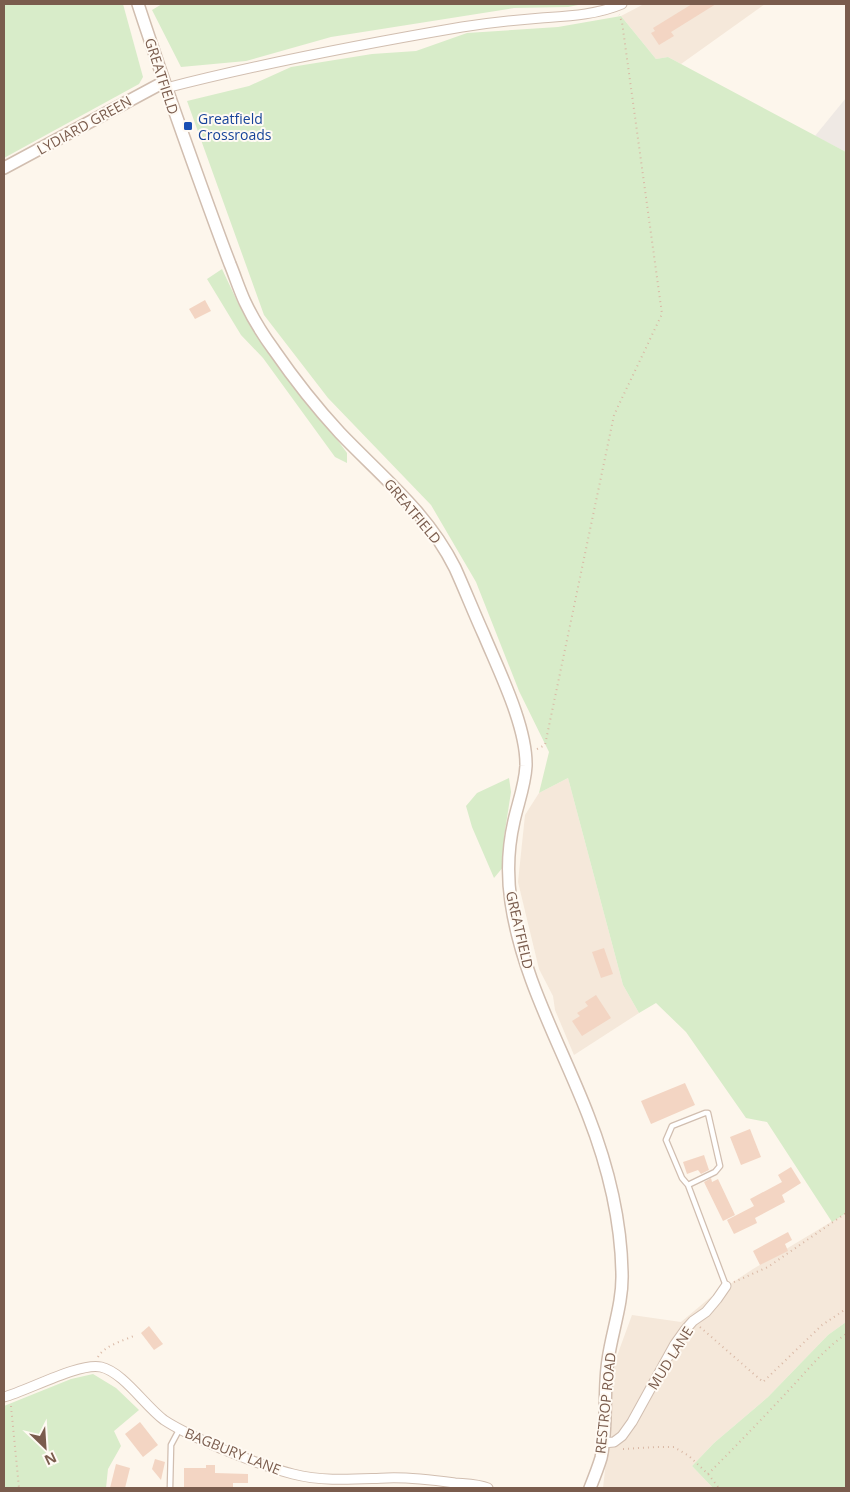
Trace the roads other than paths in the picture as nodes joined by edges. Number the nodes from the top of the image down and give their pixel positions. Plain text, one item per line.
1 (138, 4) edge
2 (619, 5) edge
3 (165, 85) junction
4 (4, 168) edge
5 (588, 1113) joint
6 (688, 1185) junction
7 (726, 1286) joint
8 (4, 1397) edge
9 (180, 1430) junction
10 (608, 1442) junction
11 (170, 1488) edge
12 (488, 1488) edge
13 (590, 1488) edge

1 - 3 street, GREATFIELD
2 - 3 street
3 - 4 street, LYDIARD GREEN
3 - 5 street, GREATFIELD
5 - 10 street, RESTROP ROAD
6 - 6 lane
6 - 7 lane
7 - 10 street, MUD LANE
8 - 9 street, BAGBURY LANE
9 - 11 lane
9 - 12 street, BAGBURY LANE
10 - 13 street, RESTROP ROAD

